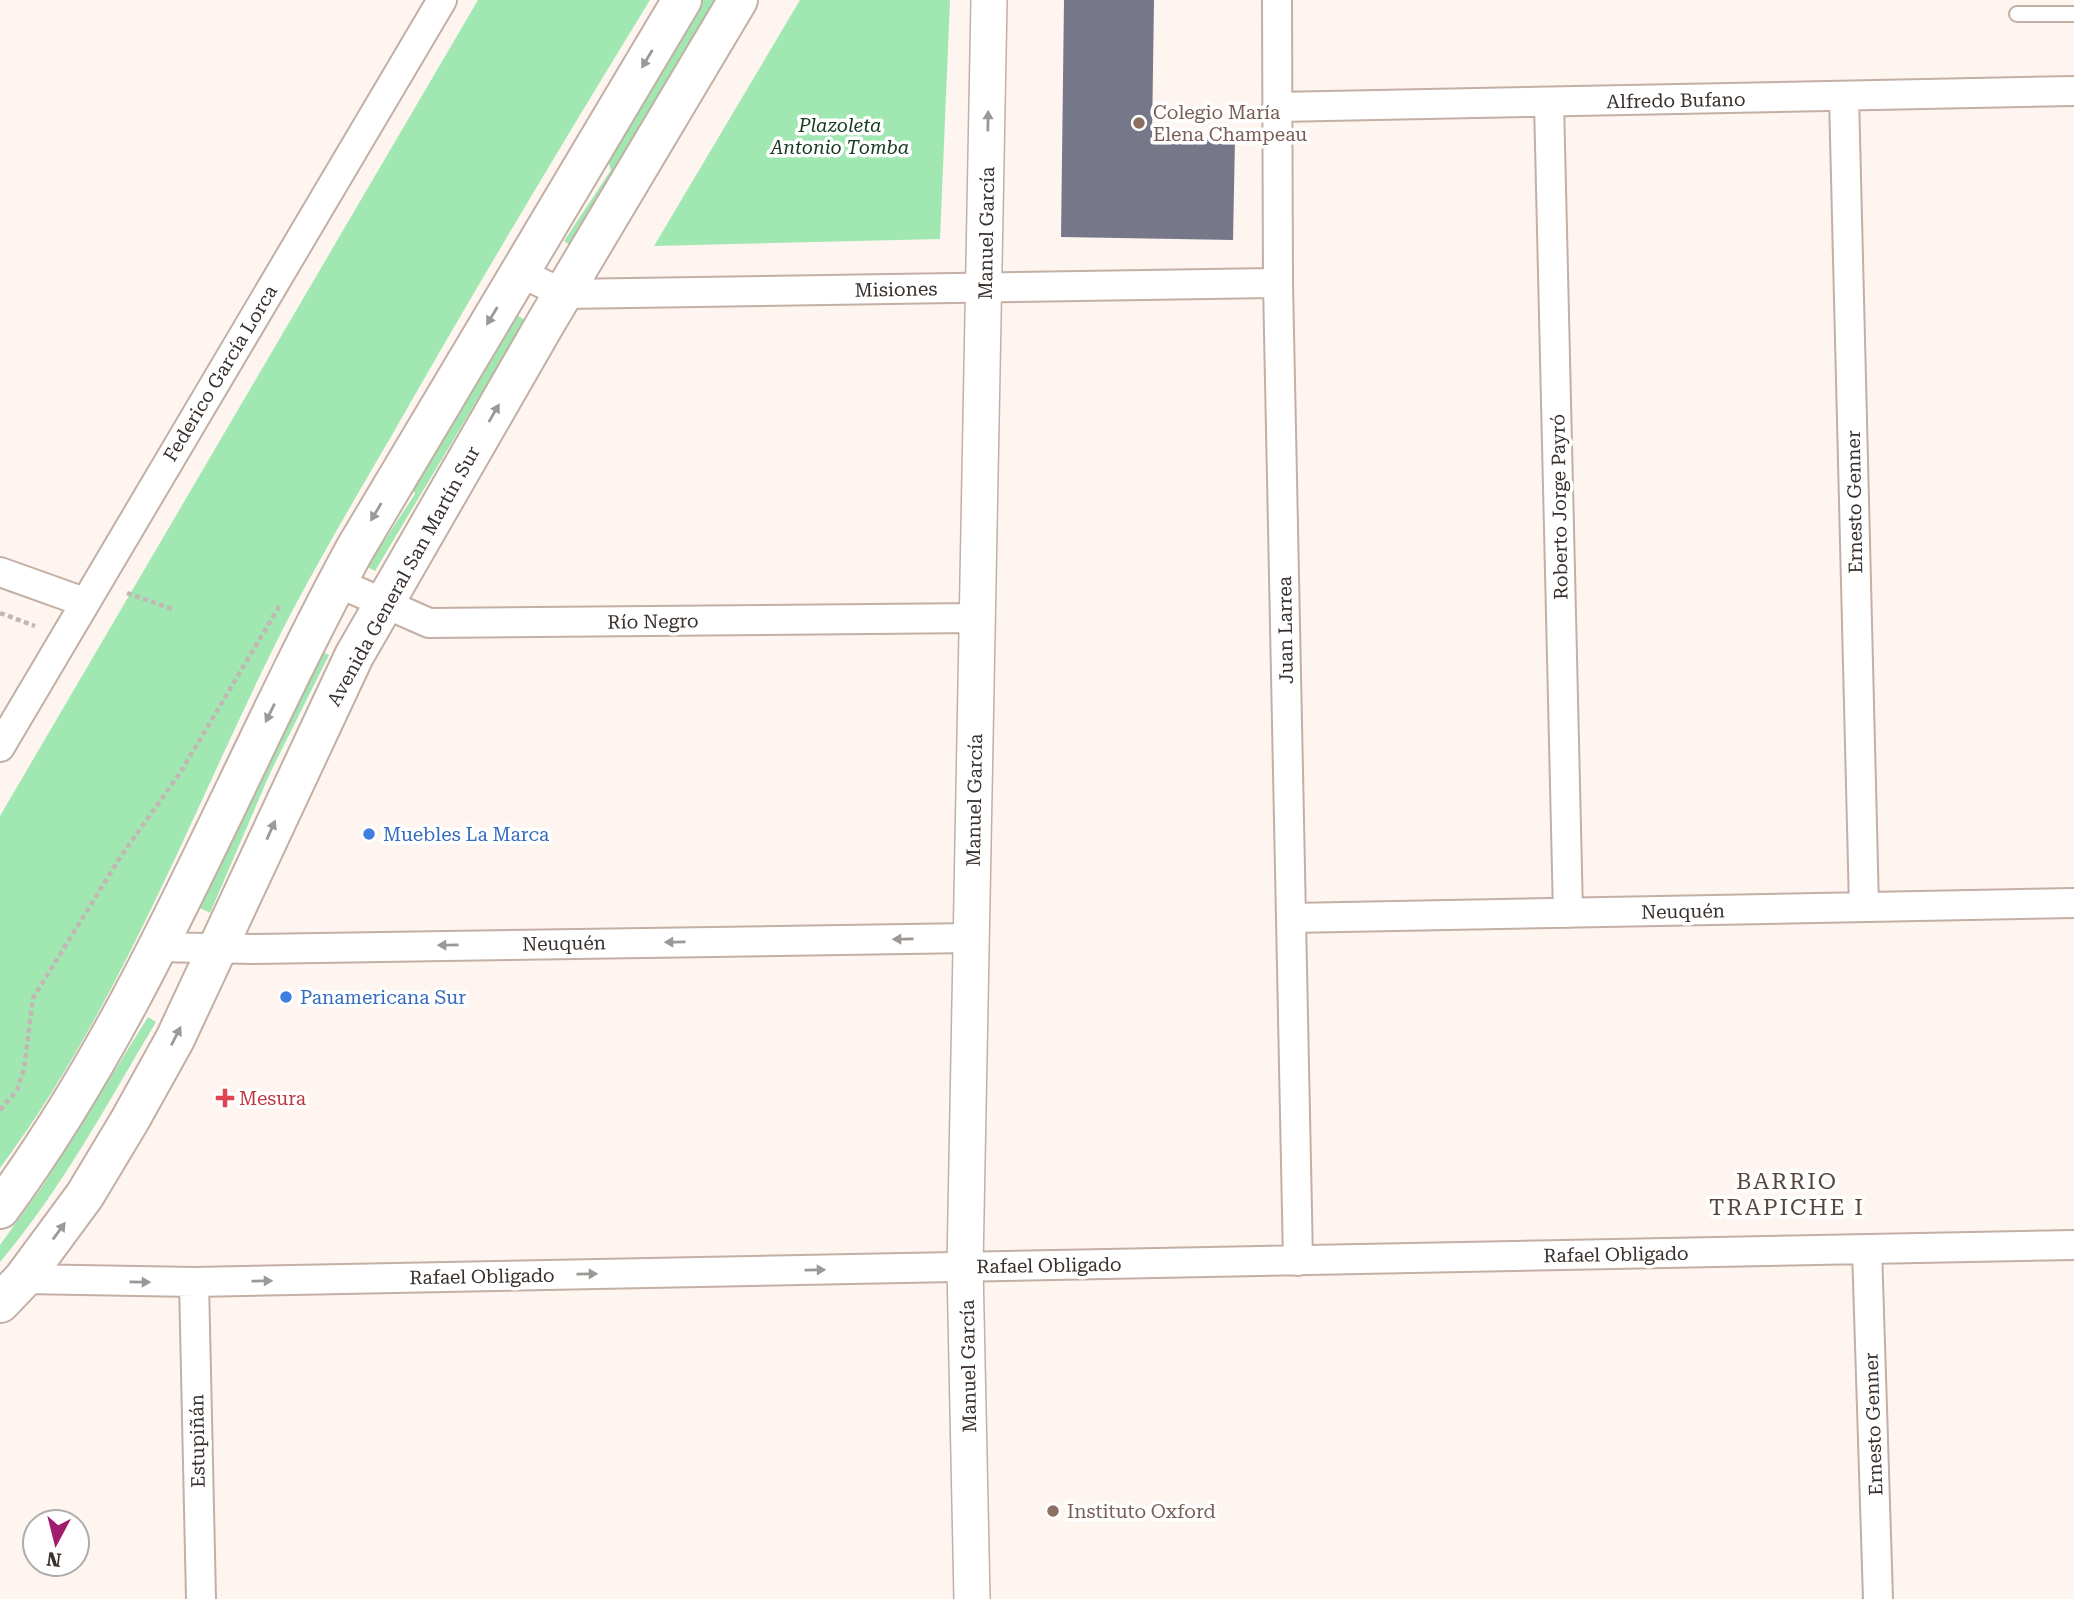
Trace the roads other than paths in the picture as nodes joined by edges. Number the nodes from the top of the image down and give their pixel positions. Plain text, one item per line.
1 (442, 0) edge
2 (682, 0) edge
3 (738, 0) edge
4 (989, 0) edge
5 (1276, 0) edge
6 (2017, 14) dead end
7 (2074, 14) edge
8 (2074, 91) edge
9 (1844, 96) junction
10 (1549, 102) junction
11 (1277, 107) junction
12 (519, 272) junction
13 (1278, 283) junction
14 (985, 288) junction
15 (564, 294) junction
16 (0, 572) edge
17 (336, 582) junction
18 (84, 602) junction
19 (383, 605) junction
20 (978, 618) junction
21 (0, 747) edge
22 (2074, 903) edge
23 (1864, 907) junction
24 (1568, 913) junction
25 (1291, 918) junction
26 (971, 938) junction
27 (156, 947) junction
28 (218, 948) junction
29 (0, 1209) edge
30 (2074, 1245) edge
31 (1867, 1249) junction
32 (1298, 1261) junction
33 (965, 1267) junction
34 (194, 1282) junction
35 (12, 1291) edge
36 (201, 1599) edge
37 (972, 1599) edge
38 (1878, 1599) edge

1 - 18 street, Federico García Lorca
2 -> 12 main road
3 - 15 main road, Avenida General San Martín Sur
14 -> 4 street, Manuel García
5 - 11 street, Juan Larrea
6 - 7 lane
8 - 9 street, Alfredo Bufano
9 - 10 street, Alfredo Bufano
9 - 23 street, Ernesto Genner
10 - 11 street, Alfredo Bufano
10 - 24 street, Roberto Jorge Payró
11 - 13 street, Juan Larrea
12 - 15 street, Misiones
12 -> 17 main road
13 - 14 street, Misiones
13 - 25 street, Juan Larrea
14 - 15 street, Misiones
14 - 20 street, Manuel García
19 -> 15 main road, Avenida General San Martín Sur
16 - 18 street
17 - 19 street, Río Negro
17 -> 27 main road
18 - 21 street, Federico García Lorca
19 - 20 street, Río Negro
28 -> 19 main road, Avenida General San Martín Sur
20 - 26 street, Manuel García
22 - 23 street, Neuquén
23 - 24 street, Neuquén
24 - 25 street, Neuquén
25 - 32 street, Juan Larrea
26 -> 28 street, Neuquén
26 - 33 street, Manuel García
27 - 28 street, Neuquén
27 - 29 main road
35 -> 28 main road, Avenida General San Martín Sur
30 - 31 street, Rafael Obligado
31 - 32 street, Rafael Obligado
31 - 38 street, Ernesto Genner
32 - 33 street, Rafael Obligado
34 -> 33 street, Rafael Obligado
33 - 37 street, Manuel García
35 -> 34 street, Rafael Obligado
34 - 36 street, Estupiñán

